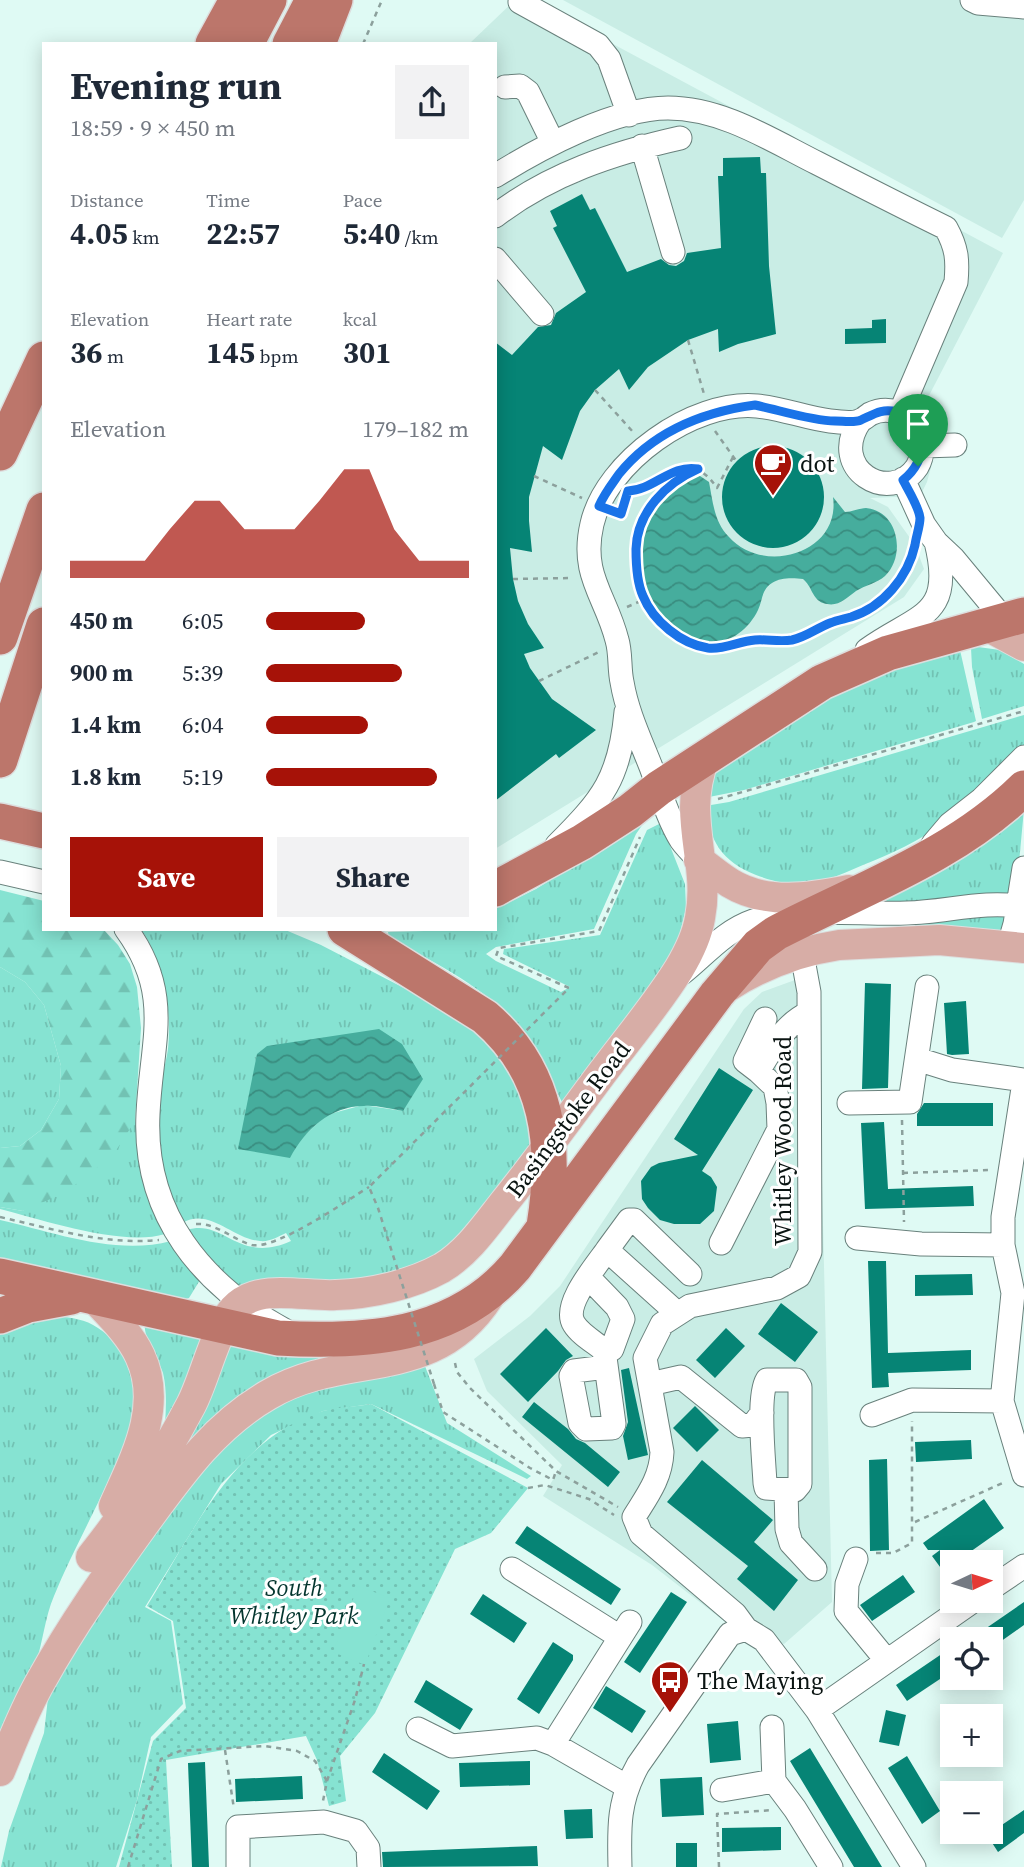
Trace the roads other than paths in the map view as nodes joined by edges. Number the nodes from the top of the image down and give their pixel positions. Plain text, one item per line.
1 (237, 0) edge
2 (269, 0) edge
3 (313, 0) edge
4 (335, 0) edge
5 (972, 0) edge
6 (520, 2) dead end
7 (1024, 7) edge
8 (214, 42) edge
9 (247, 42) edge
10 (291, 42) edge
11 (319, 42) edge
12 (505, 87) dead end
13 (629, 115) junction
14 (680, 138) dead end
15 (553, 143) junction
16 (642, 146) junction
17 (497, 175) edge
18 (497, 214) edge
19 (673, 252) dead end
20 (497, 261) edge
21 (542, 314) dead end
22 (42, 363) edge
23 (900, 413) junction
24 (860, 421) junction
25 (955, 445) dead end
26 (923, 446) junction
27 (0, 453) edge
28 (903, 480) junction
29 (42, 516) edge
30 (936, 542) junction
31 (1012, 630) edge
32 (42, 631) edge
33 (0, 637) edge
34 (822, 682) junction
35 (626, 705) junction
36 (1024, 757) edge
37 (704, 759) junction
38 (0, 760) edge
39 (659, 788) junction
40 (1024, 788) edge
41 (0, 821) edge
42 (42, 831) edge
43 (699, 860) junction
44 (914, 866) junction
45 (1024, 868) edge
46 (0, 872) edge
47 (530, 872) junction
48 (36, 880) edge
49 (869, 886) junction
50 (497, 888) edge
51 (1021, 907) edge
52 (814, 913) junction
53 (126, 931) edge
54 (348, 931) edge
55 (790, 943) junction
56 (1017, 946) edge
57 (670, 982) junction
58 (927, 987) dead end
59 (808, 1013) junction
60 (765, 1019) dead end
61 (917, 1059) junction
62 (758, 1071) junction
63 (1024, 1081) edge
64 (849, 1103) dead end
65 (549, 1147) junction
66 (543, 1229) junction
67 (857, 1238) dead end
68 (721, 1243) dead end
69 (1003, 1245) junction
70 (607, 1250) junction
71 (690, 1274) dead end
72 (0, 1276) edge
73 (588, 1277) junction
74 (494, 1290) junction
75 (1018, 1293) edge
76 (89, 1296) junction
77 (677, 1313) junction
78 (232, 1315) junction
79 (0, 1316) edge
80 (650, 1384) junction
81 (1002, 1401) junction
82 (762, 1413) junction
83 (872, 1415) dead end
84 (1024, 1474) edge
85 (786, 1490) junction
86 (91, 1557) junction
87 (856, 1559) road end
88 (1024, 1566) edge
89 (512, 1569) dead end
90 (815, 1569) dead end
91 (1003, 1580) edge
92 (954, 1614) edge
93 (746, 1629) junction
94 (887, 1661) junction
95 (41, 1680) junction
96 (817, 1710) junction
97 (772, 1727) dead end
98 (418, 1729) dead end
99 (552, 1744) junction
100 (0, 1771) edge
101 (774, 1782) junction
102 (626, 1786) junction
103 (722, 1790) dead end
104 (239, 1867) edge
105 (369, 1867) edge
106 (620, 1867) edge
107 (831, 1867) edge
108 (914, 1867) edge

1 - 8 highway
2 - 9 highway
3 - 10 highway
4 - 11 highway
5 - 7 street
6 - 13 street
12 - 15 street
13 - 15 street
13 - 23 street
14 - 16 street
15 - 17 street
16 - 18 street
16 - 19 street
20 - 21 street
22 - 27 highway
23 - 24 street
23 - 26 street
24 - 28 street
24 - 35 street
25 - 26 street
26 - 28 street
28 - 30 street
29 - 33 highway
30 - 31 street
30 - 34 street
31 - 34 highway
32 - 38 highway
34 - 37 highway
35 - 39 street
35 - 47 street
36 - 44 street
37 - 39 highway
37 - 43 main road, Basingstoke Road
39 - 43 street
39 - 47 highway
40 - 44 highway, Basingstoke Road
41 - 42 highway
43 - 49 main road
43 - 57 main road, Basingstoke Road
44 - 49 highway, Basingstoke Road
45 - 51 street
46 - 48 street
47 - 50 highway
49 - 52 highway, Basingstoke Road
51 - 52 street
51 - 56 street
52 - 55 highway, Basingstoke Road
52 - 57 street
53 - 78 street
54 - 65 highway
55 - 56 main road, Basingstoke Road
55 - 59 street, Whitley Wood Road
55 - 66 highway, Basingstoke Road
57 - 65 main road, Basingstoke Road
58 - 61 street
59 - 62 street
59 - 77 street, Whitley Wood Road
60 - 62 street
61 - 63 street
61 - 64 street
62 - 68 street
63 - 69 street
65 - 66 highway
65 - 78 main road, Basingstoke Road
66 - 74 highway, Basingstoke Road
67 - 69 street
69 - 75 street
70 - 71 street
70 - 73 street
70 - 77 street
72 - 76 highway, Basingstoke Road
73 - 73 street
74 - 78 highway, Basingstoke Road
74 - 95 main road
75 - 81 street
76 - 78 highway, Basingstoke Road
76 - 79 highway
76 - 86 main road
77 - 80 street
78 - 86 main road
80 - 82 street
80 - 93 street
81 - 83 street
81 - 84 street
82 - 85 street
82 - 85 street
85 - 90 street
86 - 95 main road
87 - 94 street
88 - 91 street
89 - 99 street
92 - 94 street
93 - 96 street
93 - 102 street
94 - 96 street
95 - 100 main road
96 - 108 street
97 - 101 street
98 - 99 street
99 - 102 street
101 - 103 street
101 - 107 street
102 - 106 street
104 - 105 street

